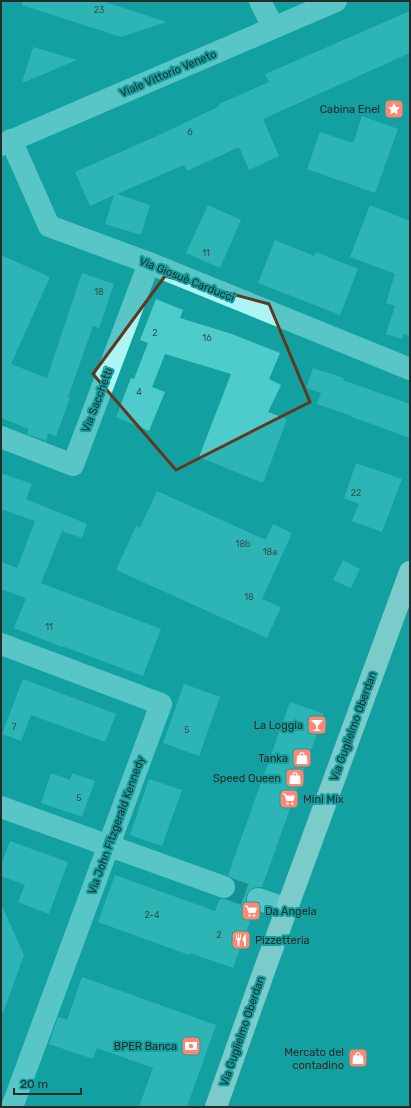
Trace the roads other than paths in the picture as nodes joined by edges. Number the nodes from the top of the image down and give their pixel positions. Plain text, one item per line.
1 (260, 1) edge
2 (336, 1) edge
3 (273, 27) junction
4 (6, 143) edge
5 (148, 263) junction
6 (410, 369) edge
7 (1, 437) edge
8 (410, 572) edge
9 (1, 644) edge
10 (1, 807) edge
11 (108, 846) junction
12 (224, 887) tunnel mouth
13 (258, 899) tunnel mouth
14 (287, 909) junction
15 (12, 1107) edge
16 (216, 1107) edge

1 - 3 street
2 - 3 street, Viale Vittorio Veneto
3 - 4 street, Viale Vittorio Veneto
4 - 5 street, Via Giosuè Carducci
5 - 6 street, Via Giosuè Carducci
5 - 7 street, Via Sacchetti
8 - 14 main road, Via Guglielmo Oberdan
9 - 11 street, Via John Fitzgerald Kennedy
10 - 11 street
11 - 12 street
11 - 15 street, Via John Fitzgerald Kennedy
13 - 14 street
14 - 16 main road, Via Guglielmo Oberdan

